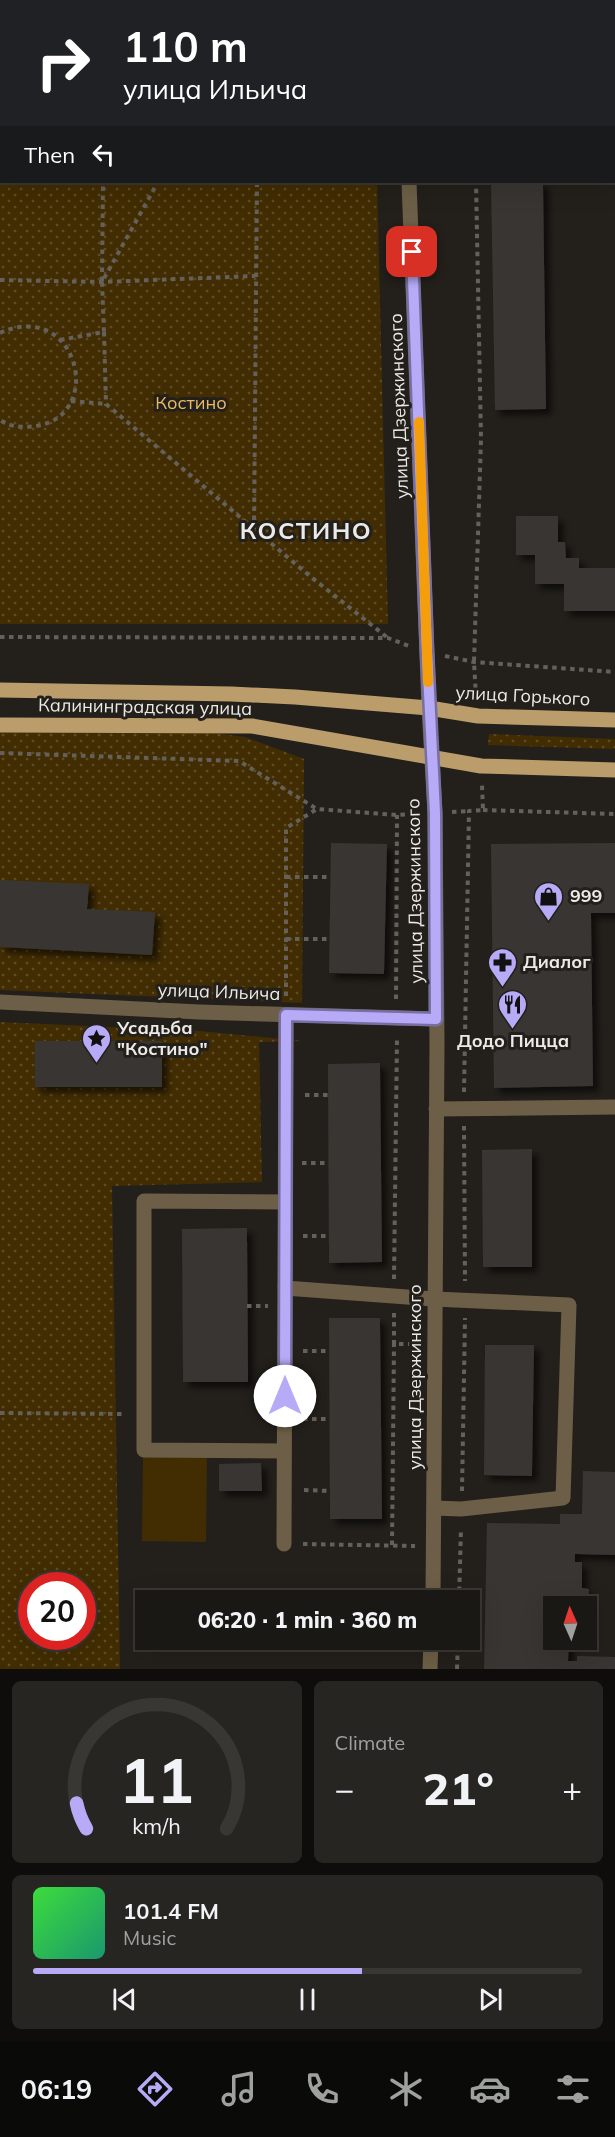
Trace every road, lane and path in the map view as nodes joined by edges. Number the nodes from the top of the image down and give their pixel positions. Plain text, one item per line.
1 (103, 183) edge
2 (157, 183) edge
3 (257, 183) edge
4 (409, 183) edge
5 (477, 183) edge
6 (255, 276) junction
7 (0, 280) edge
8 (102, 282) junction
9 (104, 332) junction
10 (0, 333) edge
11 (60, 340) junction
12 (71, 401) junction
13 (106, 404) junction
14 (0, 420) edge
15 (254, 529) junction
16 (0, 637) edge
17 (388, 638) junction
18 (427, 652) junction
19 (474, 662) junction
20 (615, 672) edge
21 (0, 690) edge
22 (429, 708) junction
23 (478, 716) junction
24 (615, 720) edge
25 (0, 725) edge
26 (0, 753) edge
27 (431, 758) junction
28 (481, 766) junction
29 (615, 770) edge
30 (317, 809) junction
31 (483, 810) junction
32 (435, 813) junction
33 (615, 814) edge
34 (397, 815) junction
35 (286, 877) junction
36 (331, 877) dead end
37 (286, 939) junction
38 (330, 939) dead end
39 (0, 1002) edge
40 (286, 1015) junction
41 (436, 1019) junction
42 (397, 1022) junction
43 (615, 1107) edge
44 (436, 1109) junction
45 (464, 1109) junction
46 (285, 1202) junction
47 (285, 1288) junction
48 (393, 1296) junction
49 (434, 1299) junction
50 (465, 1301) junction
51 (247, 1306) dead end
52 (275, 1306) dead end
53 (394, 1344) dead end
54 (0, 1413) edge
55 (144, 1415) junction
56 (284, 1419) junction
57 (330, 1419) dead end
58 (284, 1451) junction
59 (284, 1490) junction
60 (330, 1491) dead end
61 (434, 1508) junction
62 (461, 1509) junction
63 (284, 1544) joint
64 (393, 1545) junction
65 (434, 1546) junction
66 (433, 1590) edge
67 (459, 1590) edge
68 (431, 1650) edge
69 (458, 1650) edge
70 (430, 1669) edge
71 (457, 1669) edge

1 - 8 path
2 - 8 path
3 - 6 path
4 - 18 street, улица Дзержинского
5 - 19 path
6 - 8 path
6 - 15 path
7 - 8 path
8 - 9 path
9 - 11 path
9 - 13 path
10 - 11 path
11 - 12 path
12 - 13 path
12 - 14 path
13 - 15 path
15 - 17 path
16 - 17 path
17 - 18 path
18 - 19 path
18 - 22 street, улица Дзержинского
19 - 20 path
19 - 23 path
21 - 22 main road, Калининградская улица
22 - 23 main road, улица Горького
22 - 27 street, улица Дзержинского
23 - 24 main road, улица Горького
25 - 27 main road, Калининградская улица
26 - 30 path
27 - 28 main road
27 - 32 street, улица Дзержинского
28 - 29 main road
28 - 31 path
30 - 34 path
30 - 35 path
31 - 33 path
31 - 45 path
32 - 34 path
32 - 41 street, улица Дзержинского
34 - 42 path
35 - 36 path
35 - 37 path
37 - 38 path
37 - 40 path
39 - 40 street, улица Ильича
40 - 42 street, улица Ильича
40 - 46 street
41 - 42 street, улица Ильича
41 - 44 street, улица Дзержинского
42 - 48 path
43 - 45 street
44 - 45 street
44 - 49 street, улица Дзержинского
45 - 50 path
46 - 47 street
46 - 55 street
47 - 48 street
47 - 56 street
48 - 49 street
49 - 50 street
49 - 61 street, улица Дзержинского
50 - 62 path
50 - 62 street
51 - 52 path
53 - 64 path
54 - 55 path
55 - 58 street
56 - 57 path
56 - 58 street
58 - 59 street
59 - 60 path
59 - 63 street
61 - 62 street
61 - 65 street, улица Дзержинского
62 - 67 path
63 - 64 path
64 - 65 path
65 - 66 street, улица Дзержинского
68 - 70 street
69 - 71 path

